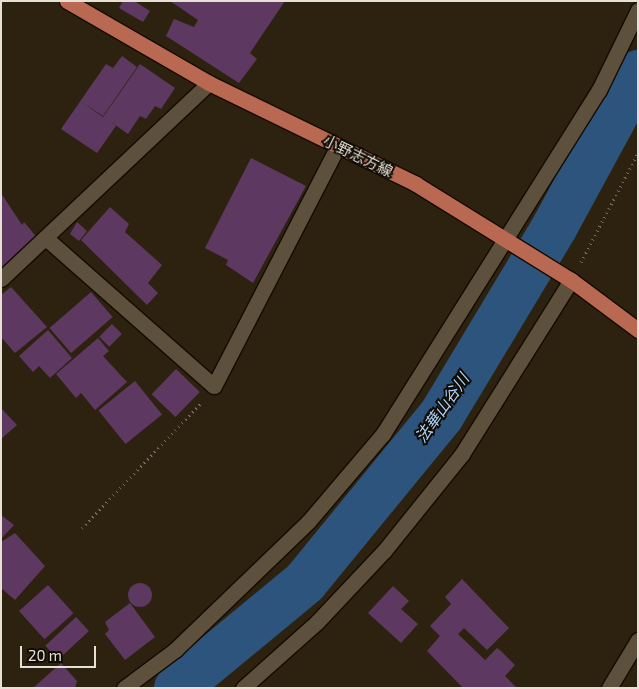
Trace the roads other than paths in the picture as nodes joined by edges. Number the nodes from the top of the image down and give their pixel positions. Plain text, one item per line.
1 (67, 1) edge
2 (638, 10) edge
3 (209, 83) junction
4 (338, 146) junction
5 (46, 239) junction
6 (504, 240) junction
7 (1, 279) edge
8 (571, 280) junction
9 (638, 330) edge
10 (638, 640) edge
11 (124, 688) edge
12 (243, 688) edge
13 (609, 688) edge

1 - 3 main road, 小野志方線
2 - 6 street
3 - 4 main road, 小野志方線
3 - 5 street
4 - 5 street
4 - 6 main road, 小野志方線
5 - 7 street
6 - 8 main road, 小野志方線
6 - 11 street
8 - 9 main road, 小野志方線
8 - 12 street
10 - 13 street

